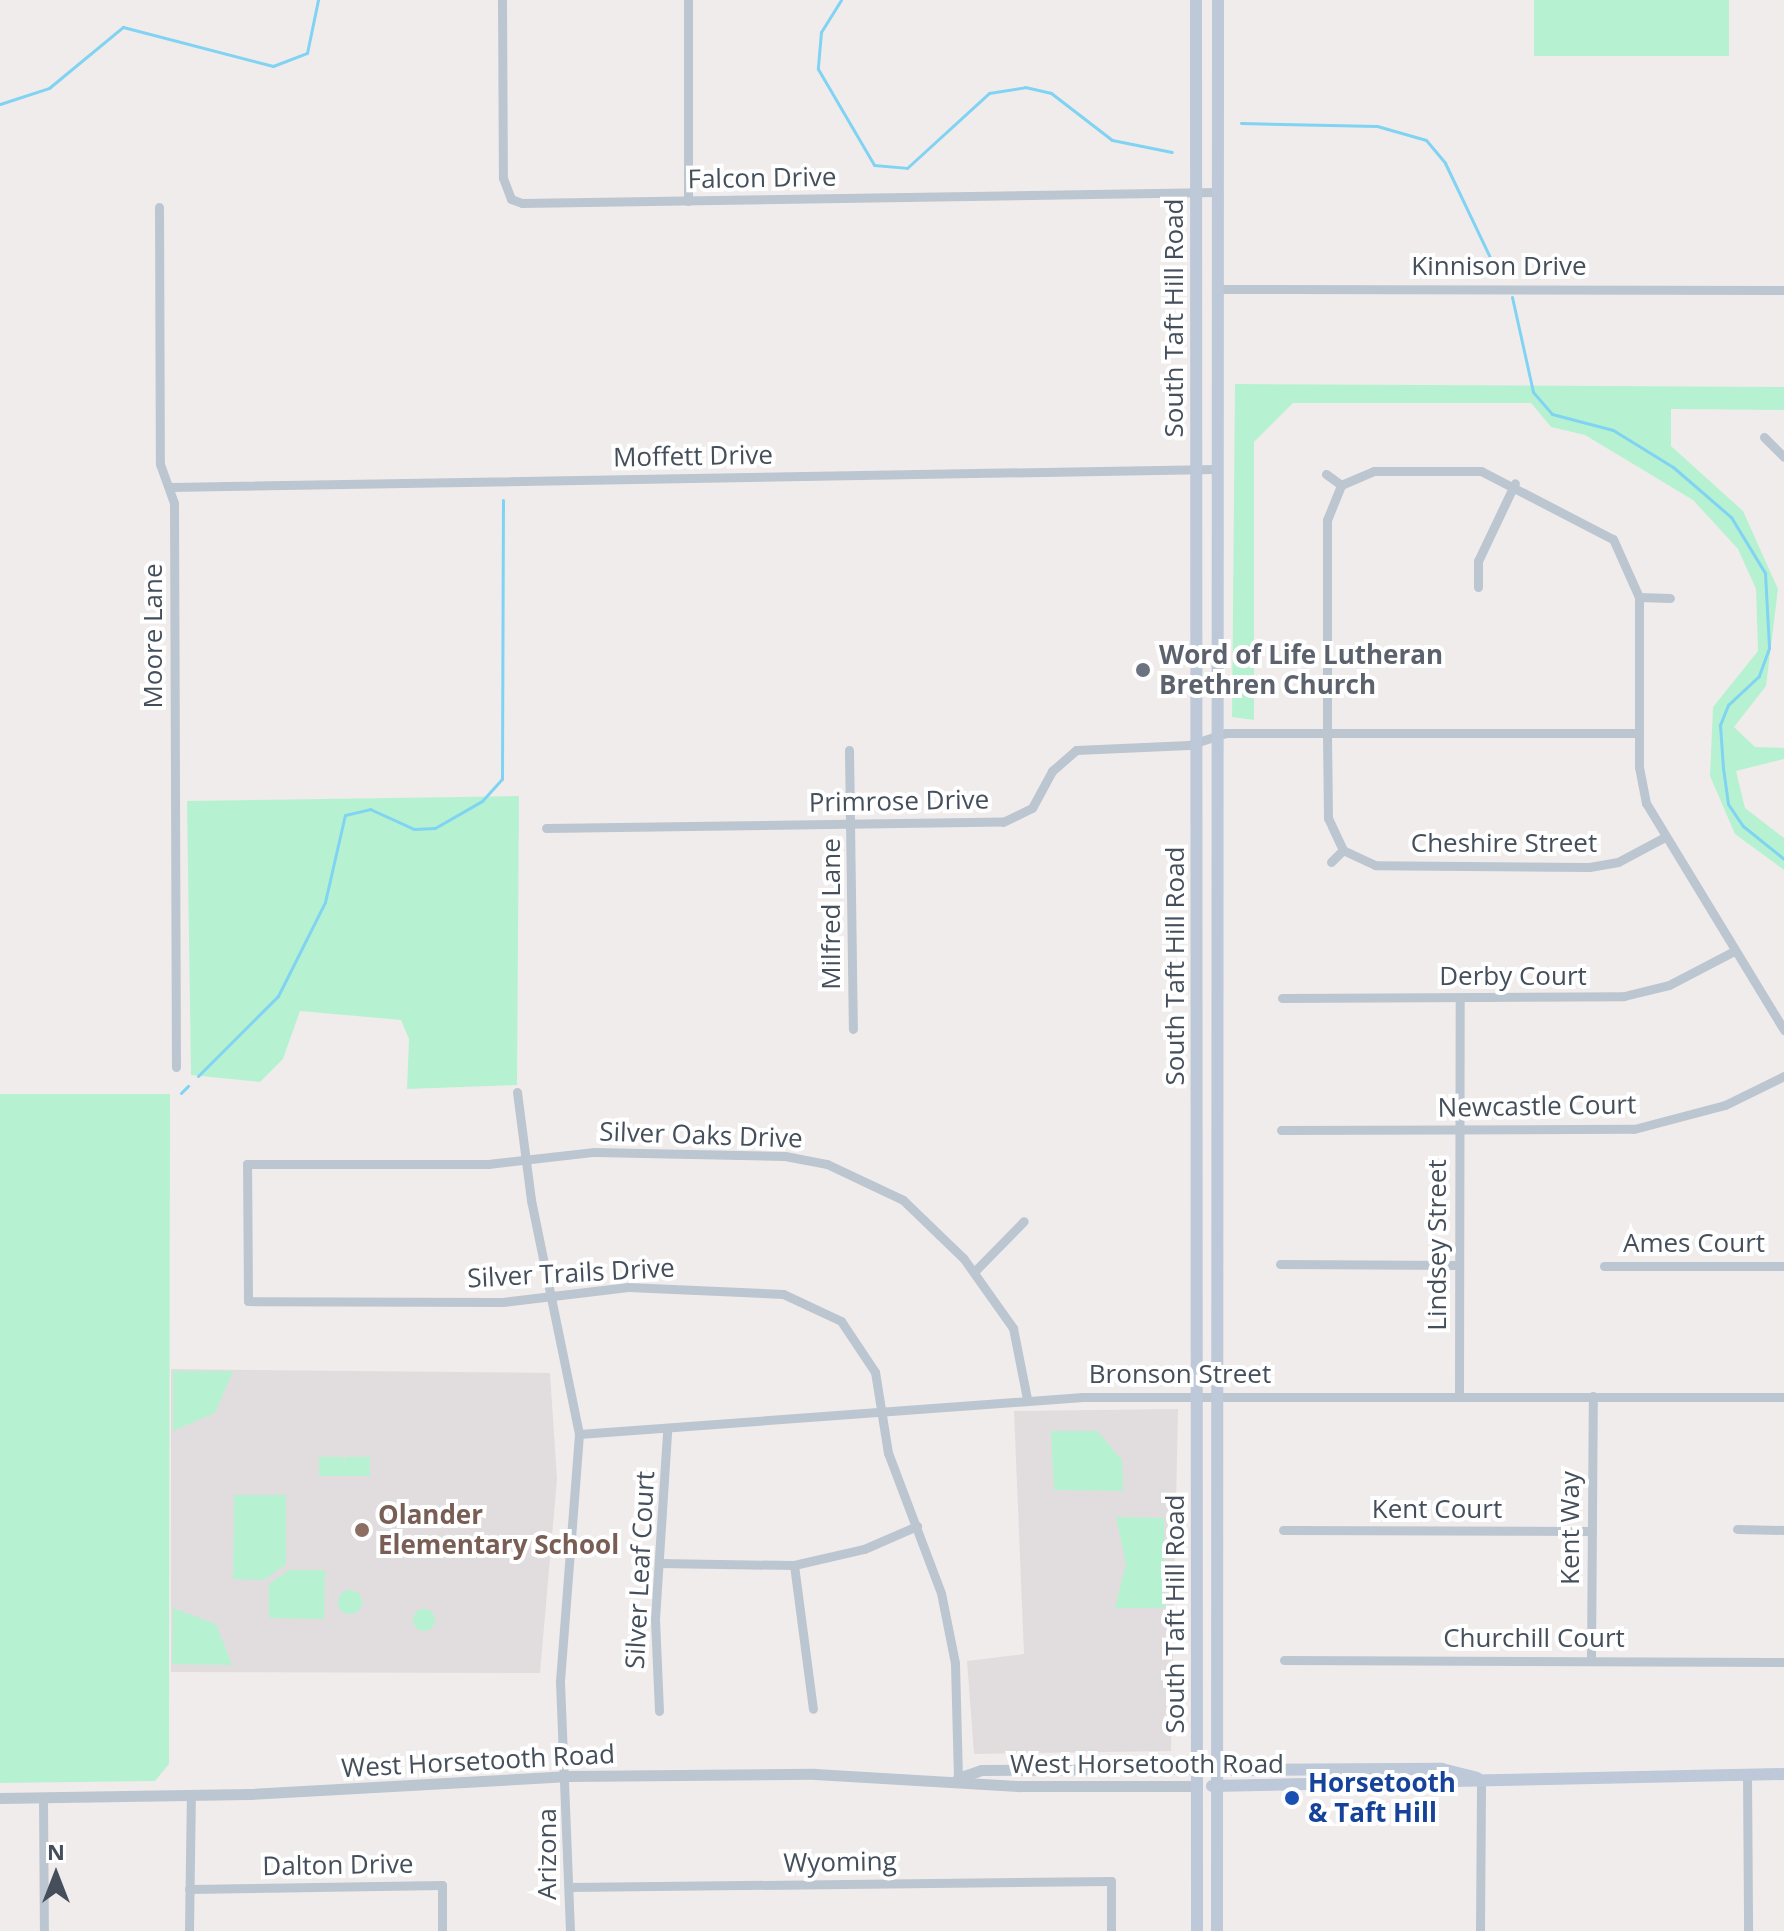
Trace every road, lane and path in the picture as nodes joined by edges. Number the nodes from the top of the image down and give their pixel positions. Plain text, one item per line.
1 (502, 0) edge
2 (688, 0) edge
3 (1196, 0) edge
4 (1218, 0) edge
5 (1196, 192) junction
6 (1216, 192) junction
7 (688, 201) junction
8 (159, 207) dead end
9 (1216, 289) junction
10 (1782, 290) dead end
11 (1764, 437) dead end
12 (1784, 457) edge
13 (1196, 469) junction
14 (1216, 469) junction
15 (1326, 474) dead end
16 (1515, 483) junction
17 (1341, 485) junction
18 (170, 487) junction
19 (1478, 587) dead end
20 (1639, 597) junction
21 (1670, 598) dead end
22 (1327, 732) junction
23 (1639, 733) junction
24 (1217, 735) junction
25 (1197, 743) junction
26 (849, 750) dead end
27 (852, 823) junction
28 (546, 828) dead end
29 (1663, 838) junction
30 (1343, 850) junction
31 (1331, 862) dead end
32 (1734, 951) junction
33 (1282, 998) dead end
34 (1460, 998) junction
35 (853, 1029) dead end
36 (1784, 1030) edge
37 (176, 1067) dead end
38 (1784, 1076) edge
39 (517, 1092) dead end
40 (1281, 1130) dead end
41 (1460, 1131) junction
42 (523, 1158) junction
43 (1024, 1221) dead end
44 (1280, 1264) dead end
45 (1459, 1265) junction
46 (1604, 1266) dead end
47 (1784, 1266) edge
48 (974, 1272) junction
49 (556, 1299) junction
50 (248, 1301) joint
51 (1197, 1395) junction
52 (1217, 1395) junction
53 (1459, 1396) junction
54 (1593, 1396) junction
55 (1784, 1397) edge
56 (1027, 1399) junction
57 (882, 1413) junction
58 (667, 1432) junction
59 (579, 1434) junction
60 (917, 1526) junction
61 (1737, 1529) dead end
62 (1283, 1530) dead end
63 (1784, 1530) edge
64 (1592, 1531) junction
65 (660, 1563) junction
66 (794, 1565) junction
67 (1284, 1660) dead end
68 (1591, 1660) junction
69 (1784, 1662) edge
70 (813, 1709) dead end
71 (659, 1711) dead end
72 (1197, 1769) junction
73 (1217, 1770) junction
74 (1747, 1774) junction
75 (1784, 1774) edge
76 (569, 1776) junction
77 (958, 1778) junction
78 (1481, 1779) junction
79 (1197, 1786) junction
80 (1217, 1786) junction
81 (191, 1796) junction
82 (0, 1798) edge
83 (43, 1798) junction
84 (569, 1887) junction
85 (189, 1889) junction
86 (44, 1931) edge
87 (189, 1931) edge
88 (442, 1931) edge
89 (570, 1931) edge
90 (1111, 1931) edge
91 (1197, 1931) edge
92 (1217, 1931) edge
93 (1480, 1931) edge
94 (1748, 1931) edge

1 - 7 street, Falcon Drive
2 - 7 street
3 - 5 main road, South Taft Hill Road
4 - 6 main road, South Taft Hill Road
5 - 6 street, Falcon Drive
5 - 7 street, Falcon Drive
5 - 13 main road, South Taft Hill Road
6 - 9 main road, South Taft Hill Road
8 - 18 street, Moore Lane
9 - 10 street, Kinnison Drive
9 - 14 main road, South Taft Hill Road
11 - 12 street
13 - 14 street, Moffett Drive
13 - 18 street, Moffett Drive
13 - 25 main road, South Taft Hill Road
14 - 24 main road, South Taft Hill Road
15 - 17 street
16 - 17 street
16 - 19 street
16 - 20 street
17 - 22 street
18 - 37 street, Moore Lane
20 - 21 street
20 - 23 street
22 - 23 street
22 - 24 street
22 - 30 street
23 - 29 street
24 - 25 street, Primrose Drive
24 - 52 main road, South Taft Hill Road
25 - 27 street, Primrose Drive
25 - 51 main road, South Taft Hill Road
26 - 27 street, Milfred Lane
27 - 28 street, Primrose Drive
27 - 35 street, Milfred Lane
29 - 30 street, Cheshire Street
29 - 32 street
30 - 31 street
32 - 34 street, Derby Court
32 - 36 street
33 - 34 street, Derby Court
34 - 41 street, Lindsey Street
38 - 41 street, Newcastle Court
39 - 42 street, Arizona
40 - 41 street, Newcastle Court
41 - 45 street, Lindsey Street
42 - 48 street, Silver Oaks Drive
42 - 49 street, Arizona
42 - 50 street, Silver Oaks Drive
43 - 48 street
44 - 45 street
45 - 53 street, Lindsey Street
46 - 47 street, Ames Court
48 - 56 street, Silver Oaks Drive
49 - 50 street, Silver Trails Drive
49 - 57 street, Silver Trails Drive
49 - 59 street, Arizona
51 - 52 street, Bronson Street
51 - 56 street, Bronson Street
51 - 72 main road, South Taft Hill Road
52 - 53 street, Bronson Street
52 - 73 main road, South Taft Hill Road
53 - 54 street, Bronson Street
54 - 55 street, Bronson Street
54 - 64 street, Kent Way
56 - 57 street, Bronson Street
57 - 58 street, Bronson Street
57 - 60 street, Silver Trails Drive
58 - 59 street, Bronson Street
58 - 65 street, Silver Leaf Court
59 - 76 street, Arizona
60 - 66 street
60 - 77 street, Silver Trails Drive
61 - 63 street
62 - 64 street, Kent Court
64 - 68 street, Kent Way
65 - 66 street
65 - 71 street, Silver Leaf Court
66 - 70 street
67 - 68 street, Churchill Court
68 - 69 street, Churchill Court
72 - 73 main road, West Horsetooth Road
72 - 77 street, West Horsetooth Road
72 - 79 main road, South Taft Hill Road
73 - 78 main road, West Horsetooth Road
73 - 80 main road, South Taft Hill Road
74 - 75 main road, West Horsetooth Road
74 - 78 main road, West Horsetooth Road
74 - 94 street
76 - 77 street, West Horsetooth Road
76 - 81 street, West Horsetooth Road
76 - 84 street, Arizona
77 - 79 street, West Horsetooth Road
78 - 80 main road, West Horsetooth Road
78 - 93 street
79 - 80 main road, West Horsetooth Road
79 - 91 main road, South Taft Hill Road
80 - 92 main road, South Taft Hill Road
81 - 83 street, West Horsetooth Road
81 - 85 street
82 - 83 street, West Horsetooth Road
83 - 86 street
84 - 89 street, Arizona
84 - 90 street, Wyoming
85 - 87 street
85 - 88 street, Dalton Drive

